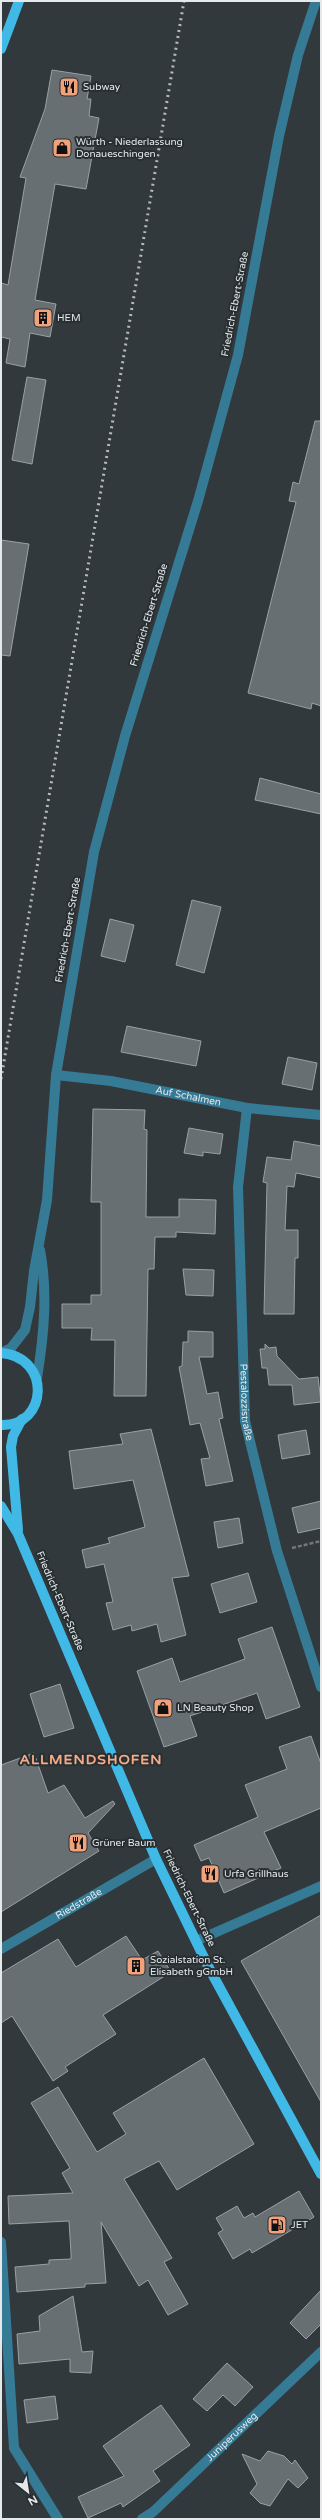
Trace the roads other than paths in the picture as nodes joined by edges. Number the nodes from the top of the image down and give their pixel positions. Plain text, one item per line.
1 (19, 1) edge
2 (316, 1) edge
3 (1, 49) edge
4 (56, 1075) junction
5 (247, 1108) junction
6 (321, 1115) edge
7 (39, 1242) junction
8 (1, 1353) edge
9 (37, 1378) junction
10 (22, 1419) junction
11 (1, 1425) edge
12 (1, 1506) edge
13 (18, 1534) junction
14 (321, 1687) edge
15 (156, 1858) junction
16 (321, 1886) edge
17 (196, 1940) junction
18 (1, 1949) edge
19 (321, 2174) edge
20 (1, 2242) edge
21 (321, 2352) edge
22 (58, 2519) edge
23 (142, 2519) edge

1 - 3 main road
2 - 4 street, Friedrich-Ebert-Straße
4 - 5 street, Auf Schalmen
4 - 7 street, Friedrich-Ebert-Straße
5 - 6 street, Auf Schalmen
5 - 14 street, Pestalozzistraße
7 - 8 street, Friedrich-Ebert-Straße
7 - 9 street, Friedrich-Ebert-Straße
8 - 9 main road, Friedrich-Ebert-Straße
9 - 10 main road, Friedrich-Ebert-Straße
10 - 11 main road
10 - 13 main road, Friedrich-Ebert-Straße
12 - 13 main road, Friedrich-Ebert-Straße
13 - 15 main road, Friedrich-Ebert-Straße
15 - 17 main road, Friedrich-Ebert-Straße
15 - 18 street, Riedstraße
16 - 17 street
17 - 19 main road, Friedrich-Ebert-Straße
20 - 22 street
21 - 23 street, Juniperusweg

